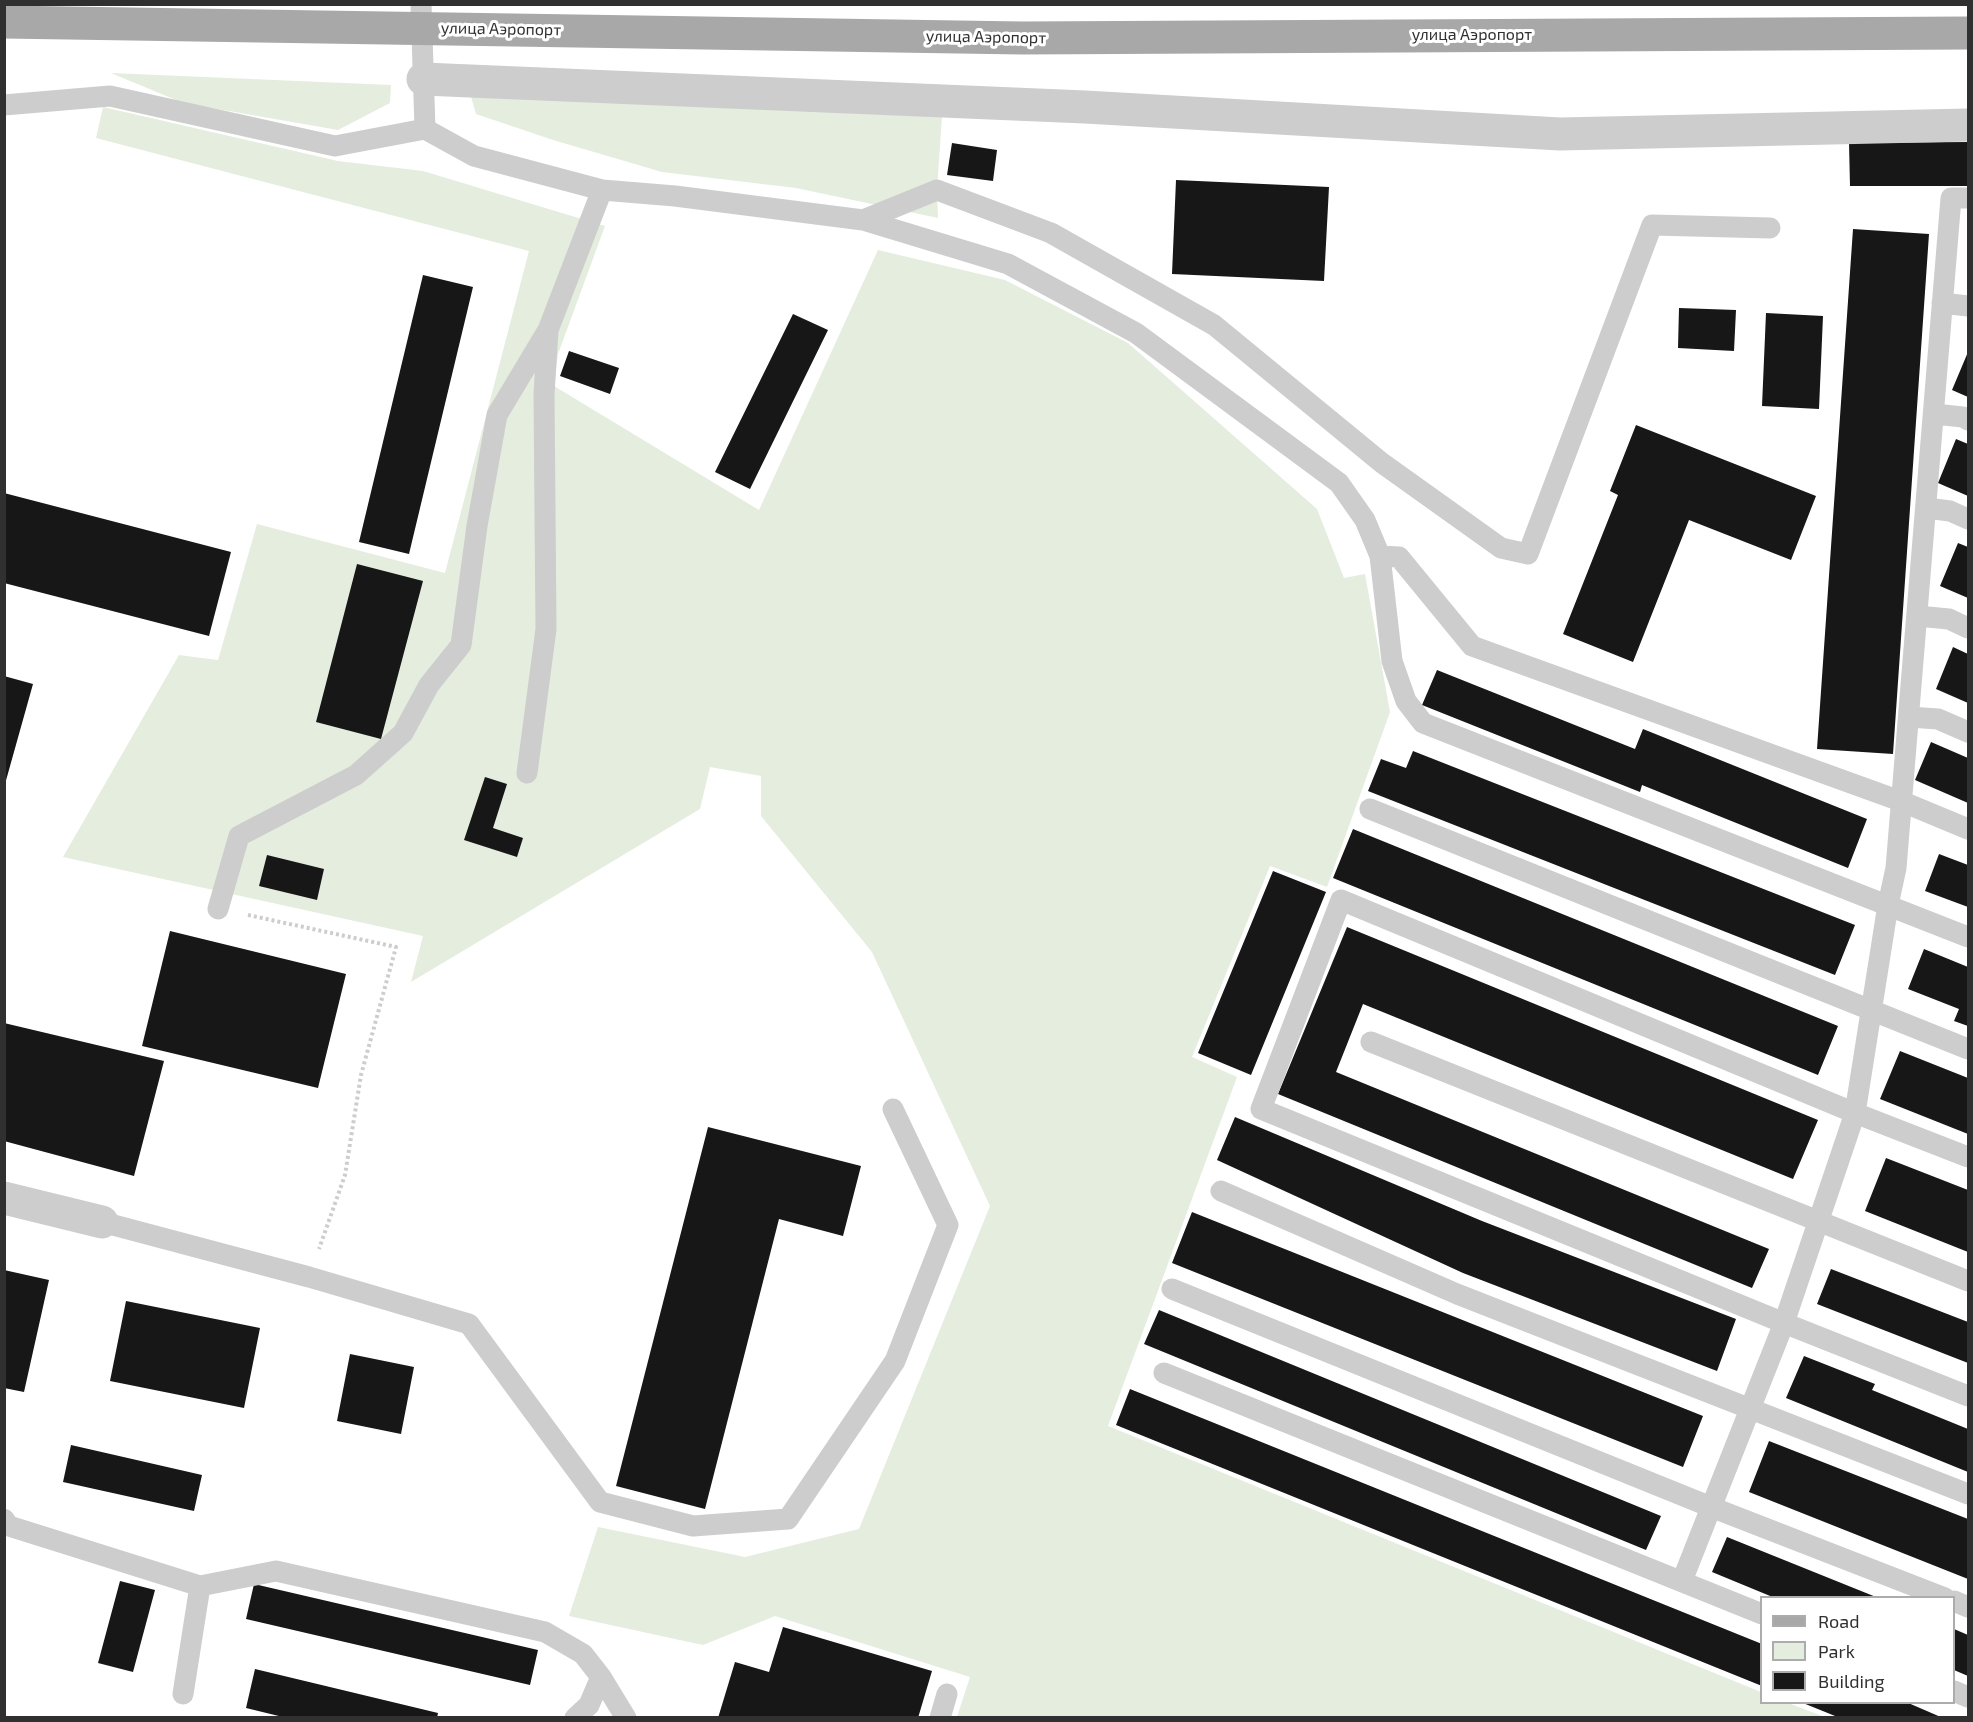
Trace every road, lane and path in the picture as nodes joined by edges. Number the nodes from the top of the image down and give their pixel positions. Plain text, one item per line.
1 (421, 16) edge
2 (4, 22) edge
3 (1968, 33) edge
4 (423, 79) junction
5 (4, 105) edge
6 (1968, 125) edge
7 (425, 129) junction
8 (602, 190) junction
9 (1968, 198) edge
10 (863, 220) junction
11 (1770, 228) dead end
12 (1942, 303) junction
13 (1968, 306) edge
14 (548, 330) junction
15 (1934, 414) junction
16 (1968, 420) edge
17 (1926, 508) junction
18 (1968, 519) edge
19 (1380, 556) junction
20 (1917, 616) junction
21 (1968, 628) edge
22 (1909, 717) junction
23 (1968, 732) edge
24 (527, 773) dead end
25 (1903, 802) junction
26 (1370, 809) dead end
27 (1968, 829) edge
28 (1888, 905) junction
29 (218, 909) joint
30 (1968, 937) edge
31 (1871, 1010) junction
32 (1371, 1042) dead end
33 (1968, 1049) edge
34 (893, 1109) dead end
35 (1855, 1113) junction
36 (1968, 1157) edge
37 (1221, 1191) dead end
38 (4, 1198) edge
39 (102, 1222) joint
40 (1818, 1222) junction
41 (309, 1277) junction
42 (1968, 1281) edge
43 (1172, 1289) dead end
44 (1784, 1323) junction
45 (1164, 1373) dead end
46 (1968, 1395) edge
47 (1750, 1408) junction
48 (1968, 1494) edge
49 (1711, 1507) junction
50 (4, 1519) edge
51 (1682, 1581) junction
52 (200, 1586) junction
53 (1940, 1596) edge
54 (1760, 1614) edge
55 (601, 1677) junction
56 (183, 1694) dead end
57 (947, 1694) dead end
58 (575, 1718) edge
59 (626, 1718) edge
60 (940, 1718) edge

1 - 2 main road, улица Аэропорт
1 - 3 main road, улица Аэропорт
1 - 4 lane
4 - 6 street
4 - 7 lane
5 - 7 lane
7 - 8 lane
8 - 10 lane
8 - 14 lane
9 - 12 lane
10 - 11 lane
10 - 19 lane
12 - 13 lane
12 - 15 lane
14 - 24 lane
14 - 29 lane
15 - 16 lane
15 - 17 lane
17 - 18 lane
17 - 20 lane
19 - 25 lane
19 - 28 lane
20 - 21 lane
20 - 22 lane
22 - 23 lane
22 - 25 lane
25 - 27 lane
25 - 28 lane
26 - 31 lane
28 - 30 lane
28 - 31 lane
29 - 41 path
31 - 33 lane
31 - 35 lane
32 - 40 lane
34 - 41 lane
35 - 36 lane
35 - 40 lane
35 - 44 lane
37 - 47 lane
38 - 39 street
39 - 41 lane
40 - 42 lane
40 - 44 lane
43 - 49 lane
44 - 46 lane
44 - 47 lane
45 - 51 lane
47 - 48 lane
47 - 49 lane
49 - 51 lane
49 - 53 lane
50 - 52 lane
51 - 54 lane
52 - 55 lane
52 - 56 lane
55 - 58 lane
55 - 59 lane
57 - 60 lane

